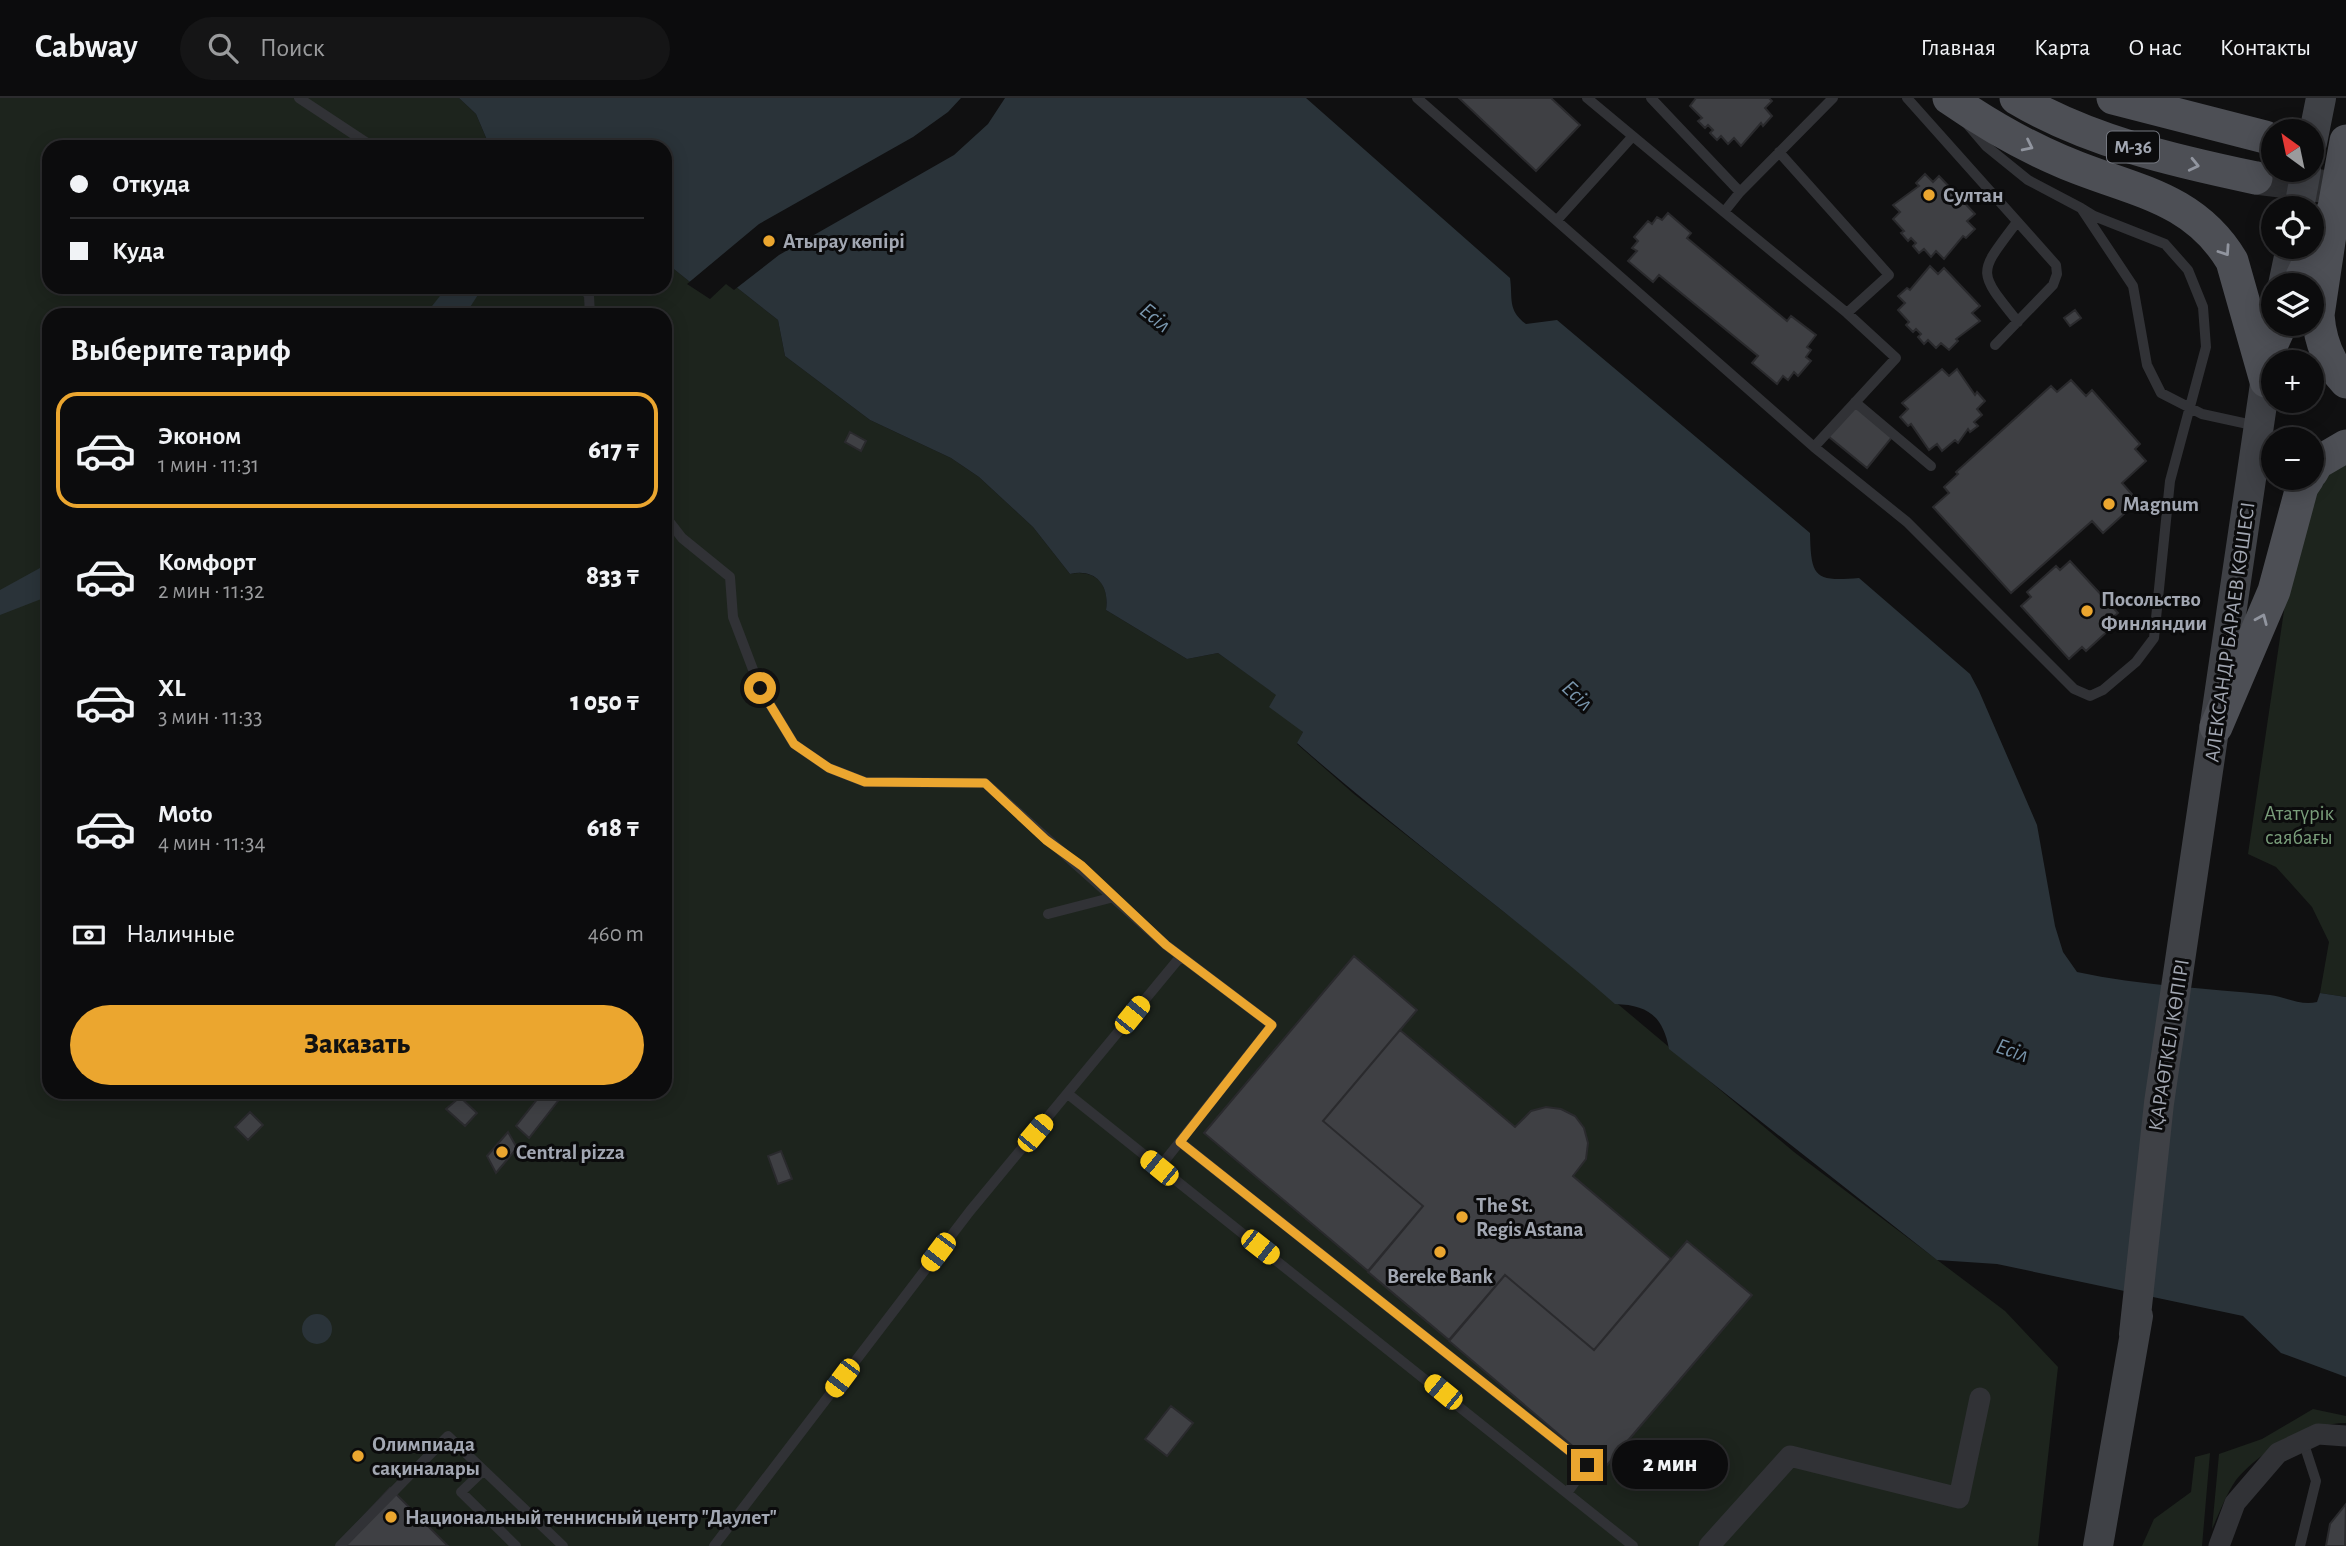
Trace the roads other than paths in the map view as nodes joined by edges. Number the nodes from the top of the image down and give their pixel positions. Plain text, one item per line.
1 (299, 98) edge
2 (1417, 98) edge
3 (1587, 98) edge
4 (1651, 98) edge
5 (1833, 98) edge
6 (1907, 98) edge
7 (2016, 98) edge
8 (2113, 98) edge
9 (2302, 98) edge
10 (2321, 98) edge
11 (1950, 99) edge
12 (2299, 119) edge
13 (2317, 119) edge
14 (2261, 136) edge
15 (1632, 137) junction
16 (362, 140) edge
17 (2346, 141) edge
18 (1779, 152) junction
19 (2256, 178) tunnel mouth
20 (1740, 192) junction
21 (2081, 208) junction
22 (2334, 208) junction
23 (1724, 212) junction
24 (1558, 219) junction
25 (2017, 222) junction
26 (2304, 273) edge
27 (1847, 313) junction
28 (2018, 322) junction
29 (1995, 345) dead end
30 (2261, 364) edge
31 (2346, 382) edge
32 (1856, 402) junction
33 (2188, 409) junction
34 (2261, 413) edge
35 (2259, 426) junction
36 (2346, 446) edge
37 (1814, 447) junction
38 (2324, 459) edge
39 (1931, 466) dead end
40 (2301, 490) edge
41 (672, 525) edge
42 (2216, 727) junction
43 (1114, 897) junction
44 (1048, 914) dead end
45 (2185, 941) joint
46 (1181, 956) junction
47 (1068, 1094) junction
48 (1180, 1142) junction
49 (1159, 1168) junction
50 (1980, 1398) dead end
51 (2346, 1436) edge
52 (2303, 1441) junction
53 (483, 1471) junction
54 (1567, 1493) junction
55 (340, 1546) edge
56 (516, 1546) edge
57 (563, 1546) edge
58 (714, 1546) edge
59 (1633, 1546) edge
60 (1709, 1546) edge
61 (2098, 1546) edge
62 (2219, 1546) edge
63 (2300, 1546) edge

1 - 16 lane
2 - 24 lane
3 - 15 lane
4 - 20 lane
5 - 18 lane
6 - 25 lane
7 -> 19 main road, M-36
8 - 14 main road, M-36
9 - 12 main road
10 - 13 main road
11 - 21 lane
11 -> 30 main road
15 - 23 lane
15 - 24 lane
17 - 22 main road
18 - 20 lane
18 - 27 lane
20 - 23 lane
21 - 33 lane
21 - 33 lane
22 - 26 main road
22 - 31 main road
23 - 27 lane
24 - 37 lane
25 - 28 lane
25 - 28 lane
27 - 32 lane
28 - 29 lane
32 - 37 lane
32 - 39 lane
33 - 35 lane
33 - 37 lane
34 - 35 main road, АЛЕКСАНДР БАРАЕВ КӨШЕСІ
35 - 42 main road, АЛЕКСАНДР БАРАЕВ КӨШЕСІ
36 - 38 main road
42 -> 40 main road
41 - 43 lane
42 - 45 main road, АЛЕКСАНДР БАРАЕВ КӨШЕСІ
43 - 44 lane
43 - 46 lane
45 - 61 main road, ҚАРАӨТКЕЛ КӨПІРІ
46 - 47 lane
46 - 48 lane
47 - 49 lane
47 - 58 lane
48 - 49 lane
48 - 54 lane
49 - 54 lane
50 - 60 street
51 - 52 street
52 - 62 street
52 - 63 lane
53 - 55 lane
53 - 56 lane
53 - 57 lane
54 - 59 lane

